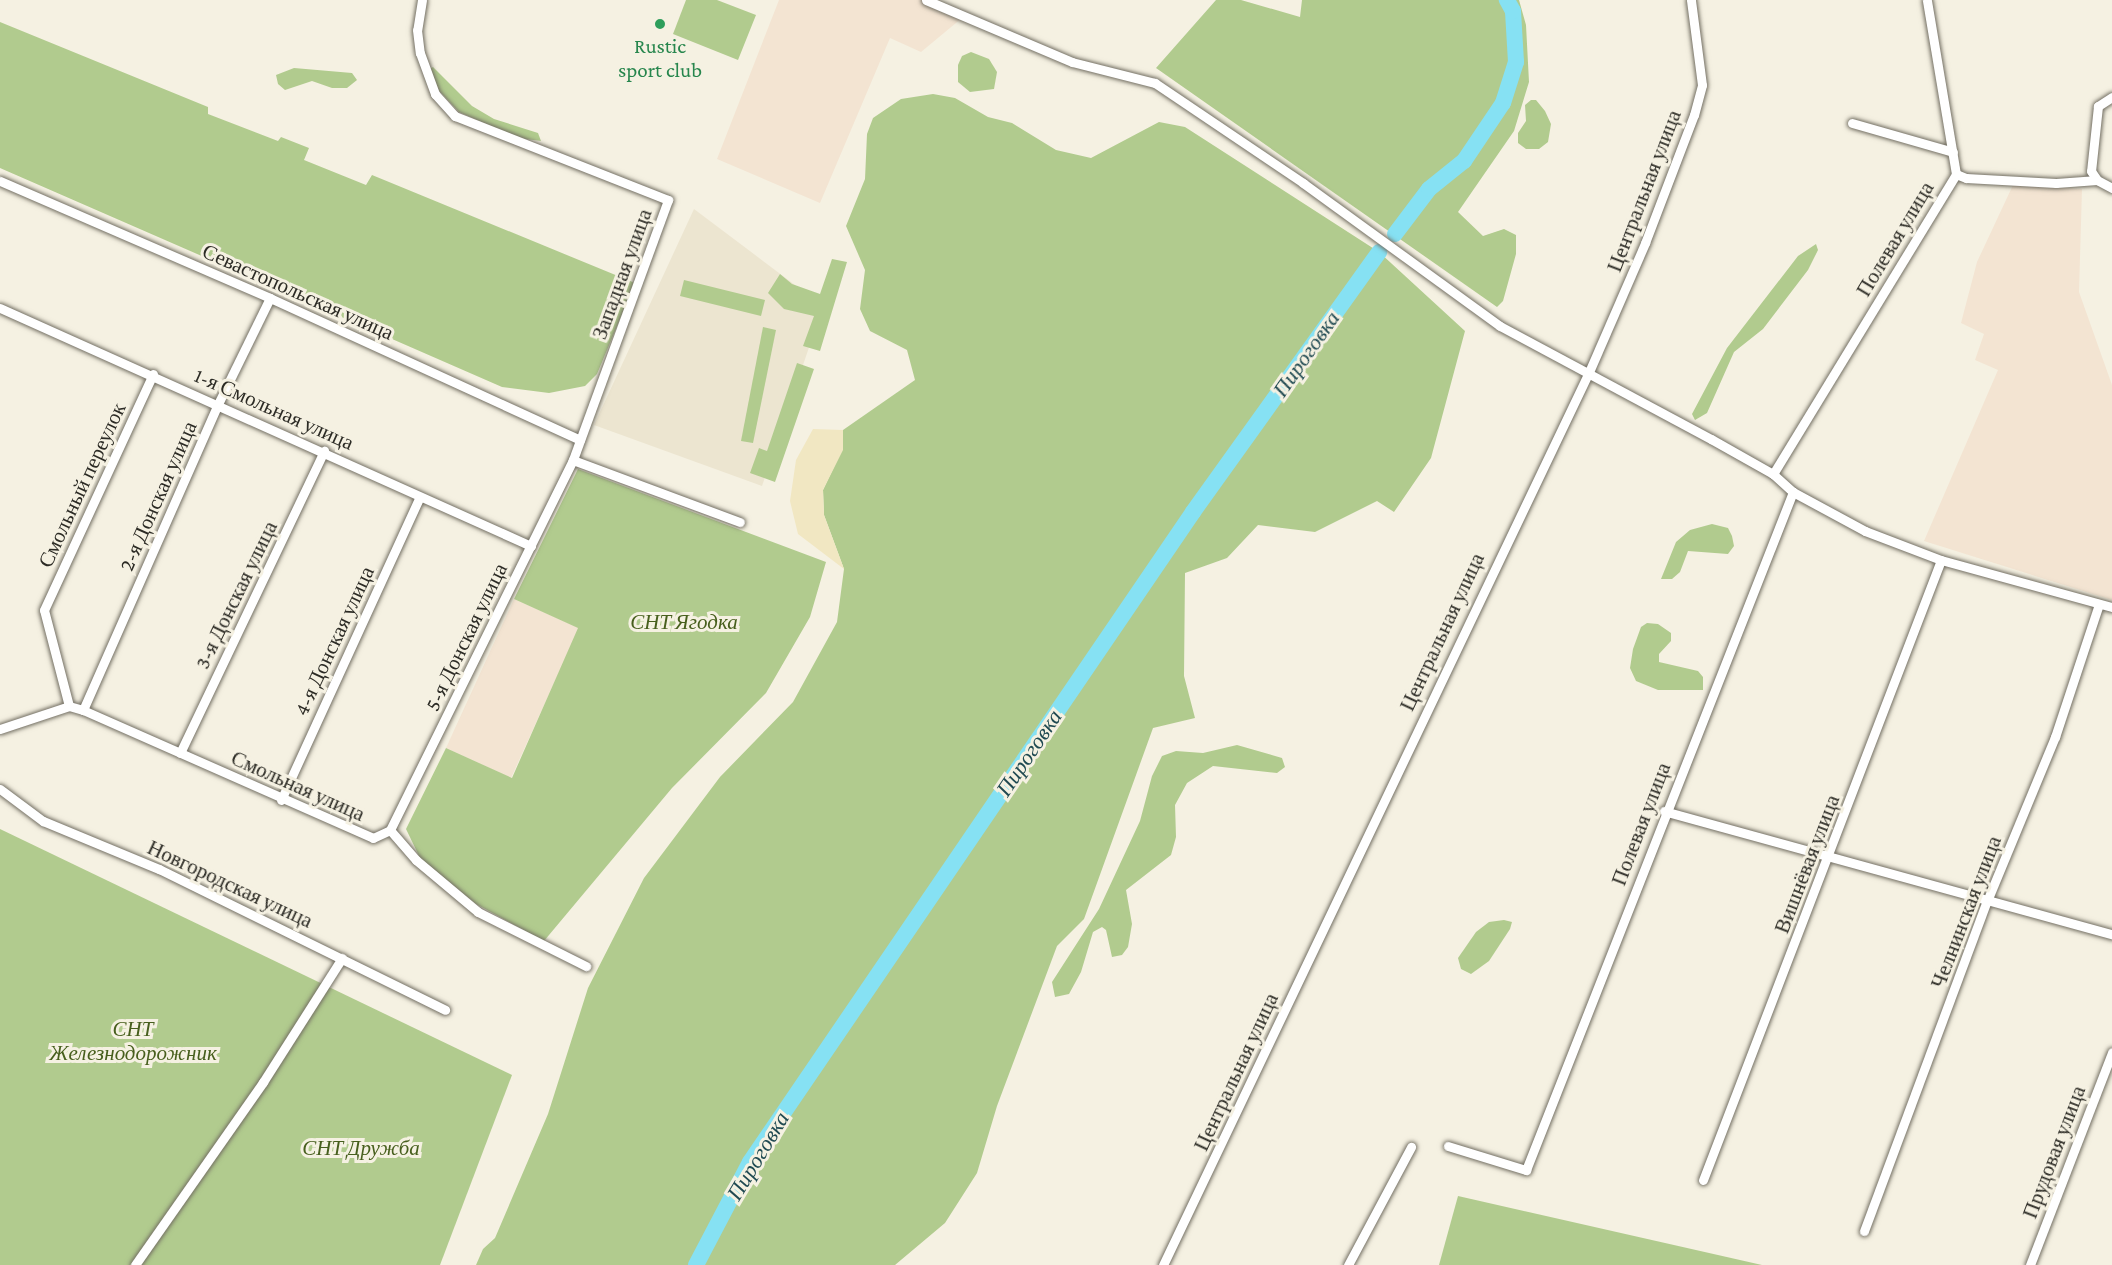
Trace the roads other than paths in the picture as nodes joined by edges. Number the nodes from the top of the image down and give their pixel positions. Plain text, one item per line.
1 (422, 0) edge
2 (926, 0) edge
3 (1691, 0) edge
4 (1928, 0) edge
5 (2112, 97) edge
6 (1852, 123) dead end
7 (1953, 152) junction
8 (1956, 174) junction
9 (2097, 180) junction
10 (0, 181) edge
11 (2112, 188) edge
12 (270, 298) junction
13 (0, 308) edge
14 (1589, 372) junction
15 (153, 374) junction
16 (218, 404) junction
17 (580, 440) junction
18 (324, 451) junction
19 (573, 460) junction
20 (1773, 474) junction
21 (1793, 492) junction
22 (420, 497) junction
23 (740, 522) dead end
24 (531, 546) junction
25 (1941, 560) junction
26 (2099, 604) junction
27 (2112, 607) edge
28 (69, 706) junction
29 (83, 710) junction
30 (0, 729) edge
31 (180, 753) junction
32 (0, 789) edge
33 (281, 800) junction
34 (1665, 811) junction
35 (390, 830) junction
36 (1829, 859) junction
37 (1987, 901) junction
38 (2112, 934) edge
39 (342, 958) junction
40 (586, 966) dead end
41 (445, 1010) dead end
42 (2112, 1052) edge
43 (1448, 1146) dead end
44 (1411, 1147) dead end
45 (1703, 1180) dead end
46 (1864, 1231) dead end
47 (135, 1265) edge
48 (1162, 1265) edge
49 (1348, 1265) edge
50 (2030, 1265) edge

1 - 17 street, Западная улица
2 - 14 street
3 - 14 street, Центральная улица
4 - 7 street, Полевая улица
5 - 9 street
6 - 7 street
7 - 8 street, Полевая улица
8 - 9 street
8 - 20 street, Полевая улица
9 - 11 street
10 - 12 street, Севастопольская улица
12 - 16 street, 2-я Донская улица
12 - 17 street, Севастопольская улица
13 - 15 street, 1-я Смольная улица
14 - 20 street
14 - 48 street, Центральная улица
15 - 16 street, 1-я Смольная улица
15 - 28 street, Смольный переулок
16 - 18 street, 1-я Смольная улица
16 - 29 street, 2-я Донская улица
17 - 19 street, Западная улица
18 - 22 street, 1-я Смольная улица
18 - 31 street, 3-я Донская улица
19 - 23 street
19 - 24 street, 5-я Донская улица
20 - 21 street
21 - 25 street
21 - 34 street, Полевая улица
22 - 24 street, 1-я Смольная улица
22 - 33 street, 4-я Донская улица
24 - 35 street, 5-я Донская улица
25 - 26 street
25 - 36 street, Вишнёвая улица
26 - 27 street
26 - 37 street, Челнинская улица
28 - 29 street, Смольная улица
28 - 30 street
29 - 31 street, Смольная улица
31 - 33 street, Смольная улица
32 - 39 street, Новгородская улица
33 - 35 street, Смольная улица
34 - 36 street
34 - 43 street, Полевая улица
35 - 40 street, Смольная улица
36 - 37 street
36 - 45 street, Вишнёвая улица
37 - 38 street
37 - 46 street, Челнинская улица
39 - 41 street, Новгородская улица
39 - 47 street
42 - 50 street, Прудовая улица
44 - 49 street

